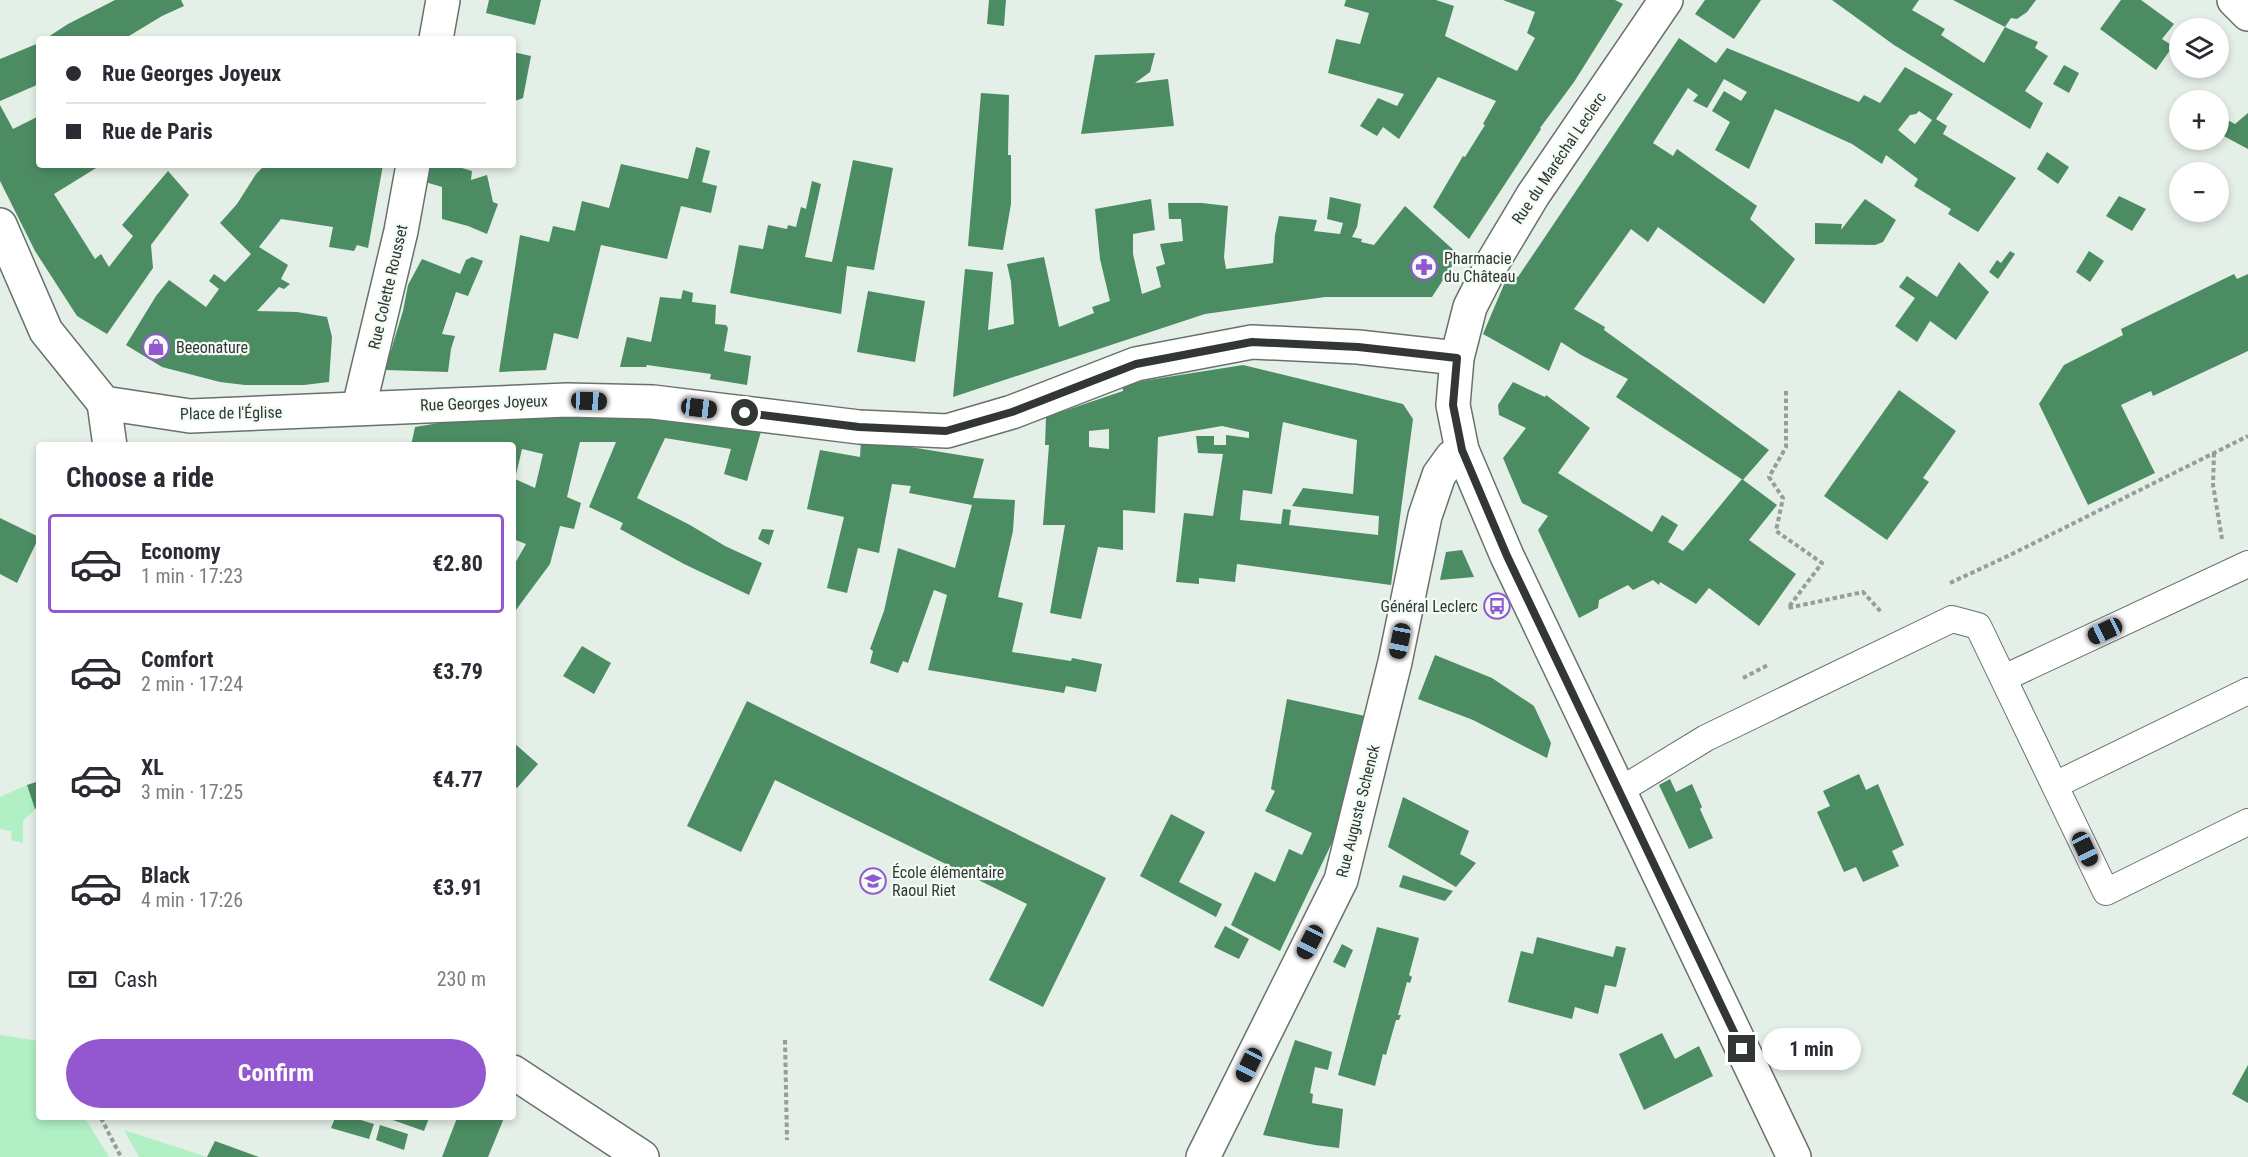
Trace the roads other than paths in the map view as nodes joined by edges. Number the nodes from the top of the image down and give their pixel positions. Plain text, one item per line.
1 (443, 0) edge
2 (1666, 0) edge
3 (2234, 0) edge
4 (2248, 14) edge
5 (437, 36) edge
6 (412, 168) edge
7 (0, 225) edge
8 (1457, 358) junction
9 (104, 403) junction
10 (359, 407) junction
11 (109, 442) edge
12 (1462, 450) junction
13 (2238, 569) edge
14 (2004, 678) junction
15 (2248, 691) edge
16 (2055, 785) junction
17 (1619, 791) junction
18 (2248, 822) edge
19 (516, 1074) edge
20 (642, 1157) edge
21 (1203, 1157) edge
22 (1794, 1157) edge

1 - 5 main road
2 - 8 main road, Rue du Maréchal Leclerc
3 - 4 main road
6 - 10 main road, Rue Colette Rousset
7 - 9 main road
8 - 10 main road, Rue Georges Joyeux
8 - 12 main road, Rue du Maréchal Leclerc
9 - 10 main road, Place de l'Église
9 - 11 main road
12 - 17 main road, Rue du Maréchal Leclerc
12 - 21 main road, Rue Auguste Schenck
13 - 14 lane
14 - 16 lane
14 - 17 lane
15 - 16 lane
16 - 18 lane
17 - 22 main road, Rue du Maréchal Leclerc
19 - 20 main road

